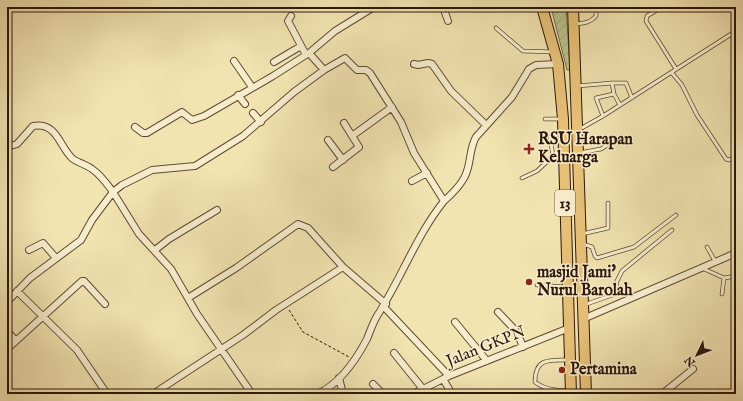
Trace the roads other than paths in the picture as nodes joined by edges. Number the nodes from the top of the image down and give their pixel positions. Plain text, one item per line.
1 (374, 7) edge
2 (443, 7) edge
3 (572, 7) edge
4 (596, 7) edge
5 (662, 7) edge
6 (544, 9) edge
7 (292, 16) dead end
8 (448, 21) dead end
9 (573, 24) junction
10 (496, 28) dead end
11 (736, 31) edge
12 (301, 46) junction
13 (555, 52) junction
14 (307, 54) junction
15 (234, 61) dead end
16 (274, 62) dead end
17 (414, 64) dead end
18 (558, 64) junction
19 (676, 69) junction
20 (324, 70) junction
21 (672, 72) junction
22 (612, 83) junction
23 (574, 86) junction
24 (252, 87) junction
25 (614, 94) junction
26 (238, 95) junction
27 (632, 98) junction
28 (245, 104) dead end
29 (620, 105) junction
30 (392, 107) junction
31 (253, 113) dead end
32 (603, 116) junction
33 (545, 119) dead end
34 (563, 119) junction
35 (260, 122) junction
36 (344, 123) dead end
37 (486, 125) junction
38 (135, 127) dead end
39 (576, 131) junction
40 (352, 136) junction
41 (550, 137) dead end
42 (618, 138) dead end
43 (328, 140) dead end
44 (7, 147) edge
45 (552, 148) junction
46 (564, 151) junction
47 (578, 154) junction
48 (552, 156) junction
49 (736, 156) edge
50 (343, 160) junction
51 (333, 168) dead end
52 (427, 173) junction
53 (522, 178) dead end
54 (412, 181) dead end
55 (113, 192) junction
56 (444, 201) junction
57 (608, 203) dead end
58 (217, 210) dead end
59 (676, 215) dead end
60 (672, 230) dead end
61 (579, 234) junction
62 (580, 244) junction
63 (707, 247) dead end
64 (29, 250) dead end
65 (155, 250) junction
66 (736, 253) edge
67 (56, 258) junction
68 (715, 262) junction
69 (343, 268) junction
70 (702, 268) junction
71 (736, 276) edge
72 (724, 278) junction
73 (537, 285) dead end
74 (568, 287) junction
75 (17, 291) junction
76 (722, 294) dead end
77 (188, 298) junction
78 (7, 302) edge
79 (105, 304) dead end
80 (582, 305) junction
81 (385, 306) junction
82 (498, 312) dead end
83 (43, 317) junction
84 (583, 318) junction
85 (455, 322) dead end
86 (569, 328) junction
87 (7, 331) edge
88 (16, 341) junction
89 (523, 347) junction
90 (7, 349) edge
91 (220, 349) junction
92 (394, 353) dead end
93 (570, 360) junction
94 (487, 361) junction
95 (693, 369) dead end
96 (339, 378) junction
97 (446, 378) junction
98 (374, 384) dead end
99 (423, 389) junction
100 (571, 392) edge
101 (107, 394) edge
102 (153, 394) edge
103 (252, 394) edge
104 (317, 394) edge
105 (343, 394) edge
106 (383, 394) edge
107 (413, 394) edge
108 (452, 394) edge
109 (586, 394) edge
110 (662, 394) edge

1 - 14 street
2 - 8 street
3 - 9 highway, 13
4 - 9 lane
5 - 19 lane
6 - 13 highway, 13
7 - 12 street
9 - 23 highway, 13
10 - 13 lane
11 - 19 lane
12 - 14 street
12 - 16 street
13 - 18 highway, 13
14 - 20 street
14 - 24 street
15 - 24 street
17 - 37 street
18 - 34 highway, 13
18 - 37 street
19 - 21 lane
20 - 30 street
20 - 35 street
21 - 27 lane
21 - 49 lane
22 - 23 lane
22 - 25 lane
22 - 27 lane
23 - 39 highway, 13
24 - 26 street
25 - 29 lane
25 - 32 lane
26 - 28 street
26 - 38 street
27 - 29 lane
29 - 32 lane
30 - 40 street
30 - 52 street
31 - 35 street
32 - 39 lane
33 - 34 lane
34 - 46 highway, 13
35 - 55 street
36 - 40 street
37 - 56 street
39 - 47 highway, 13
40 - 50 street
41 - 45 lane
42 - 47 lane
43 - 50 street
44 - 55 street
45 - 46 lane
45 - 48 lane
46 - 48 lane
46 - 74 highway, 13
47 - 61 highway, 13
48 - 53 lane
50 - 51 street
52 - 54 street
52 - 56 street
55 - 65 street
55 - 67 street
56 - 81 street
57 - 61 lane
58 - 65 street
59 - 62 lane
60 - 80 lane
61 - 62 highway, 13
62 - 80 highway, 13
63 - 68 lane
64 - 67 street
65 - 77 street
66 - 68 street
67 - 75 street
68 - 70 street
69 - 77 street
69 - 81 street
69 - 91 street
70 - 72 lane
70 - 84 street
71 - 72 lane
72 - 76 lane
73 - 74 lane
74 - 86 highway, 13
75 - 78 street
75 - 83 street
77 - 91 street
79 - 83 street
80 - 84 highway, 13
81 - 96 street
81 - 97 street
82 - 89 street
83 - 88 street
83 - 101 street
84 - 109 highway, 13
85 - 94 street
86 - 89 street, Jalan GKPN
86 - 93 highway, 13
87 - 88 street
88 - 90 street
89 - 94 street, Jalan GKPN
91 - 102 street
91 - 103 street
92 - 99 street
93 - 100 highway, 13
93 - 100 lane
94 - 97 street, Jalan GKPN
95 - 110 street
96 - 104 street
96 - 105 street
97 - 99 street, Jalan GKPN
97 - 108 street
98 - 106 street
99 - 107 street, Jalan GKPN

